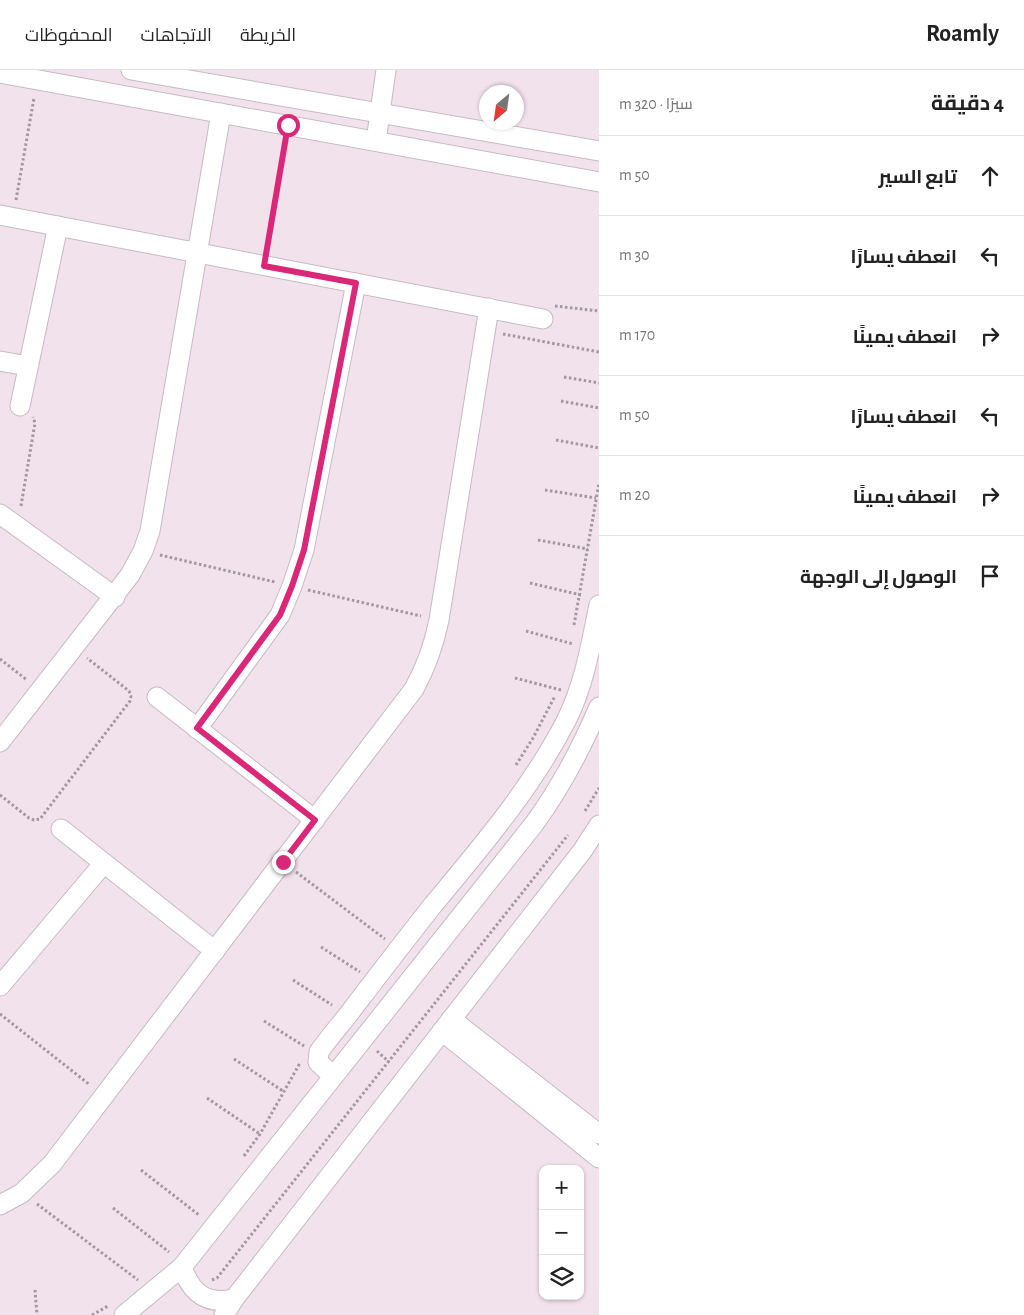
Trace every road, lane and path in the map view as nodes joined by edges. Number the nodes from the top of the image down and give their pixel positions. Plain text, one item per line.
1 (131, 70) edge
2 (386, 70) edge
3 (0, 73) edge
4 (37, 79) junction
5 (221, 113) junction
6 (380, 113) junction
7 (288, 125) junction
8 (376, 142) junction
9 (599, 151) edge
10 (599, 182) edge
11 (6, 216) edge
12 (58, 226) junction
13 (198, 253) junction
14 (264, 266) junction
15 (356, 283) junction
16 (489, 308) junction
17 (543, 319) dead end
18 (485, 331) junction
19 (599, 352) edge
20 (0, 360) edge
21 (28, 366) junction
22 (564, 377) dead end
23 (599, 383) edge
24 (561, 401) dead end
25 (20, 406) joint
26 (599, 408) edge
27 (556, 440) dead end
28 (599, 448) edge
29 (599, 483) edge
30 (545, 490) dead end
31 (596, 498) junction
32 (0, 514) edge
33 (17, 527) junction
34 (538, 540) dead end
35 (588, 549) junction
36 (143, 551) junction
37 (530, 583) dead end
38 (292, 586) junction
39 (580, 595) junction
40 (115, 597) junction
41 (594, 601) edge
42 (439, 620) junction
43 (526, 631) dead end
44 (570, 643) junction
45 (75, 648) junction
46 (590, 649) junction
47 (568, 651) dead end
48 (0, 659) edge
49 (516, 678) dead end
50 (560, 682) dead end
51 (41, 690) junction
52 (558, 690) junction
53 (577, 694) junction
54 (157, 697) dead end
55 (599, 707) edge
56 (197, 728) junction
57 (0, 742) edge
58 (514, 768) dead end
59 (599, 788) edge
60 (0, 795) edge
61 (580, 818) dead end
62 (315, 820) junction
63 (599, 825) edge
64 (62, 829) dead end
65 (570, 832) dead end
66 (283, 862) junction
67 (104, 863) junction
68 (321, 946) dead end
69 (380, 946) dead end
70 (215, 951) junction
71 (365, 965) dead end
72 (360, 972) junction
73 (355, 979) dead end
74 (292, 980) dead end
75 (0, 986) edge
76 (335, 1007) dead end
77 (0, 1014) edge
78 (264, 1021) dead end
79 (446, 1025) junction
80 (362, 1038) junction
81 (308, 1050) dead end
82 (303, 1058) dead end
83 (234, 1059) dead end
84 (388, 1061) junction
85 (333, 1076) junction
86 (407, 1077) junction
87 (283, 1091) junction
88 (104, 1096) junction
89 (206, 1098) dead end
90 (260, 1134) junction
91 (599, 1134) edge
92 (599, 1158) edge
93 (238, 1164) dead end
94 (141, 1170) dead end
95 (22, 1193) junction
96 (0, 1205) edge
97 (113, 1208) dead end
98 (204, 1209) dead end
99 (199, 1215) junction
100 (193, 1222) dead end
101 (175, 1244) dead end
102 (168, 1252) junction
103 (163, 1258) dead end
104 (182, 1267) junction
105 (206, 1279) dead end
106 (134, 1287) dead end
107 (35, 1290) dead end
108 (234, 1299) junction
109 (119, 1308) edge
110 (37, 1315) edge
111 (92, 1315) edge
112 (224, 1315) edge

1 - 6 street
2 - 6 street
3 - 4 street
4 - 5 street
4 - 11 path
5 - 7 street
5 - 13 street
6 - 8 street
6 - 9 street
7 - 8 street
7 - 14 path
8 - 10 street
11 - 12 street
12 - 13 street
12 - 21 street
13 - 14 street
13 - 36 street
14 - 15 street
15 - 16 street
15 - 38 street
16 - 17 street
16 - 18 street
18 - 19 path
18 - 42 street
20 - 21 street
21 - 25 street
22 - 23 path
24 - 26 path
25 - 33 path
27 - 28 path
29 - 31 path
30 - 31 path
31 - 35 path
32 - 33 street
33 - 40 street
34 - 35 path
35 - 39 path
36 - 38 path
36 - 40 street
37 - 39 path
38 - 42 path
38 - 56 street
39 - 41 path
39 - 44 path
40 - 45 street
41 - 46 street
42 - 62 street
43 - 44 path
44 - 46 path
44 - 47 path
45 - 51 street
45 - 60 path
46 - 53 street
48 - 51 path
49 - 52 path
50 - 52 path
51 - 57 street
52 - 53 path
52 - 58 path
53 - 85 street
54 - 56 street
55 - 80 street
56 - 62 street
59 - 61 path
62 - 66 street
63 - 79 street
64 - 67 street
65 - 84 path
66 - 69 path
66 - 70 street
67 - 70 street
67 - 75 street
68 - 72 path
70 - 88 street
71 - 72 path
72 - 73 path
74 - 76 path
77 - 88 path
78 - 81 path
79 - 86 street
79 - 91 street
79 - 92 street
80 - 84 path
80 - 85 street
82 - 87 path
83 - 87 path
84 - 86 path
84 - 105 path
85 - 104 street
86 - 108 street
87 - 90 path
88 - 95 street
89 - 90 path
90 - 93 path
94 - 99 path
95 - 96 street
95 - 106 path
97 - 102 path
98 - 99 path
99 - 100 path
101 - 102 path
102 - 103 path
104 - 108 street
104 - 109 street
107 - 110 path
108 - 112 street
109 - 111 path

